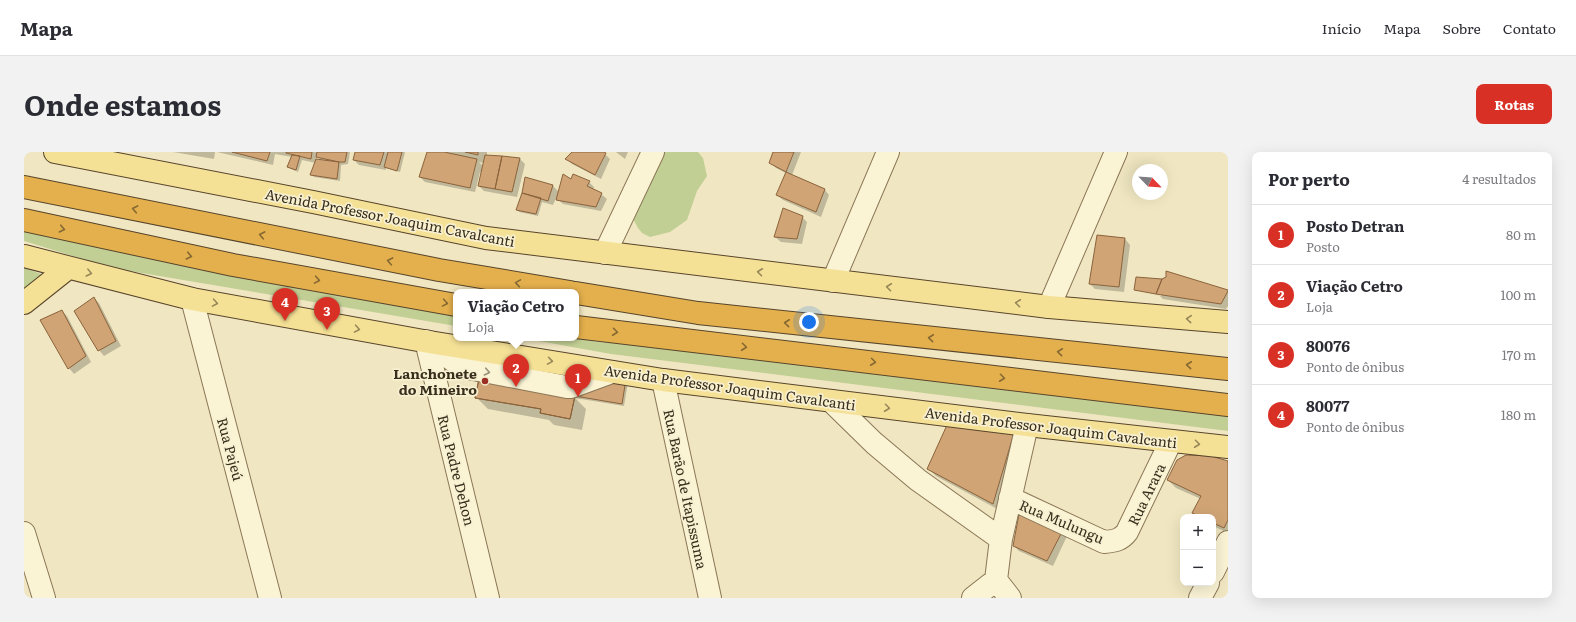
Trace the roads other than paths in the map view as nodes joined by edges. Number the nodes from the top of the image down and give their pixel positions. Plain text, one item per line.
1 (55, 152) edge
2 (653, 152) edge
3 (888, 152) edge
4 (1116, 152) edge
5 (24, 187) edge
6 (24, 220) edge
7 (605, 253) junction
8 (24, 256) edge
9 (68, 268) junction
10 (834, 281) junction
11 (552, 289) edge
12 (579, 293) edge
13 (192, 299) junction
14 (24, 303) edge
15 (453, 304) edge
16 (1049, 307) junction
17 (1228, 322) edge
18 (579, 327) edge
19 (427, 342) junction
20 (1228, 369) edge
21 (663, 380) junction
22 (831, 401) junction
23 (1228, 405) edge
24 (1027, 425) junction
25 (1171, 441) junction
26 (1228, 447) edge
27 (1010, 498) junction
28 (24, 533) edge
29 (1000, 539) junction
30 (1115, 541) joint
31 (1228, 542) edge
32 (1216, 566) edge
33 (996, 580) junction
34 (1206, 586) edge
35 (44, 598) edge
36 (270, 598) edge
37 (488, 598) edge
38 (710, 598) edge
39 (973, 598) edge
40 (1010, 598) edge
41 (1200, 598) edge

1 - 7 main road, Avenida Professor Joaquim Cavalcanti
2 - 7 street
3 - 10 street
4 - 16 street
11 -> 5 highway
6 -> 15 highway
10 -> 7 main road, Avenida Professor Joaquim Cavalcanti
8 - 9 main road, Avenida Professor Joaquim Cavalcanti
9 -> 13 main road, Avenida Professor Joaquim Cavalcanti
9 - 14 main road
16 -> 10 main road, Avenida Professor Joaquim Cavalcanti
20 -> 12 highway
13 -> 19 main road, Avenida Professor Joaquim Cavalcanti
13 - 36 street, Rua Pajeú
17 -> 16 main road, Avenida Professor Joaquim Cavalcanti
18 -> 23 highway
19 -> 21 main road, Avenida Professor Joaquim Cavalcanti
19 - 37 street, Rua Padre Dehon
21 - 22 main road, Avenida Professor Joaquim Cavalcanti
21 - 38 street, Rua Barão de Itapissuma
22 -> 24 main road, Avenida Professor Joaquim Cavalcanti
22 - 29 street
24 - 25 main road, Avenida Professor Joaquim Cavalcanti
24 - 27 street
25 -> 26 main road, Avenida Professor Joaquim Cavalcanti
25 - 30 street, Rua Arara
27 - 29 street
27 - 30 street, Rua Mulungu
28 - 35 street
29 - 33 street
31 - 32 street
33 - 39 street
33 - 40 street
34 - 41 street

